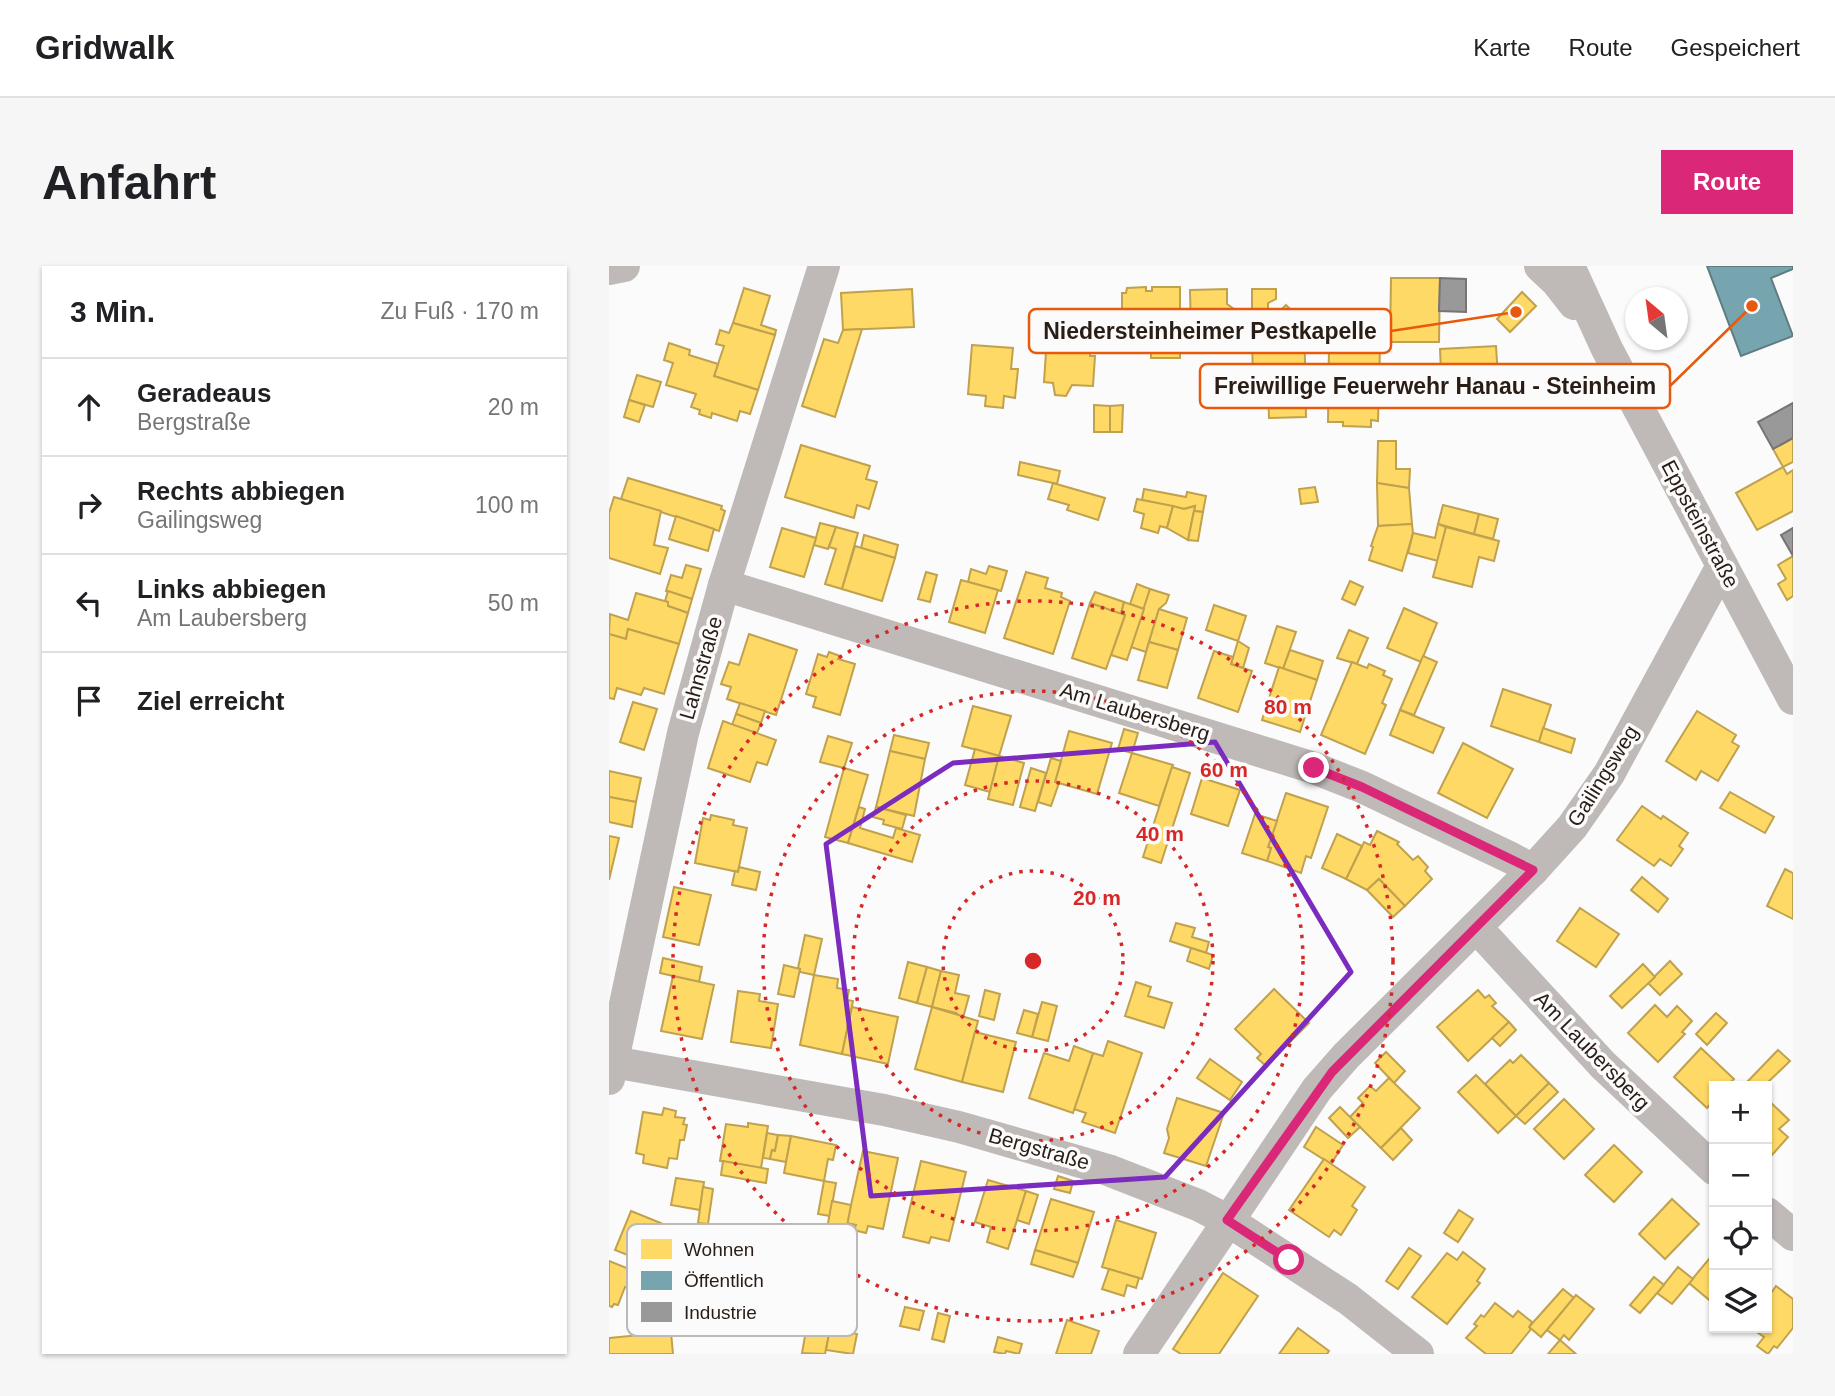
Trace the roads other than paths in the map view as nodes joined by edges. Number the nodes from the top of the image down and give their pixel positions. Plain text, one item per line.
1 (624, 266) edge
2 (824, 266) edge
3 (1540, 266) edge
4 (1569, 266) edge
5 (609, 269) edge
6 (1607, 349) junction
7 (1722, 566) junction
8 (724, 585) junction
9 (1793, 699) edge
10 (1533, 870) junction
11 (1476, 927) junction
12 (611, 1070) edge
13 (1709, 1164) edge
14 (1772, 1217) edge
15 (1227, 1220) junction
16 (1793, 1235) edge
17 (1139, 1354) edge
18 (1418, 1354) edge

1 - 5 street
2 - 8 street, Lahnstraße
3 - 6 street, Eppsteinstraße
4 - 6 street, Eppsteinstraße
6 - 7 street, Eppsteinstraße
7 - 9 street, Eppsteinstraße
7 - 10 street, Gailingsweg
8 - 10 street, Am Laubersberg
8 - 12 street, Lahnstraße
10 - 11 street, Gailingsweg
11 - 13 street, Am Laubersberg
11 - 15 street, Gailingsweg
12 - 15 street, Bergstraße
14 - 16 street
15 - 17 street, Gailingsweg
15 - 18 street, Bergstraße

